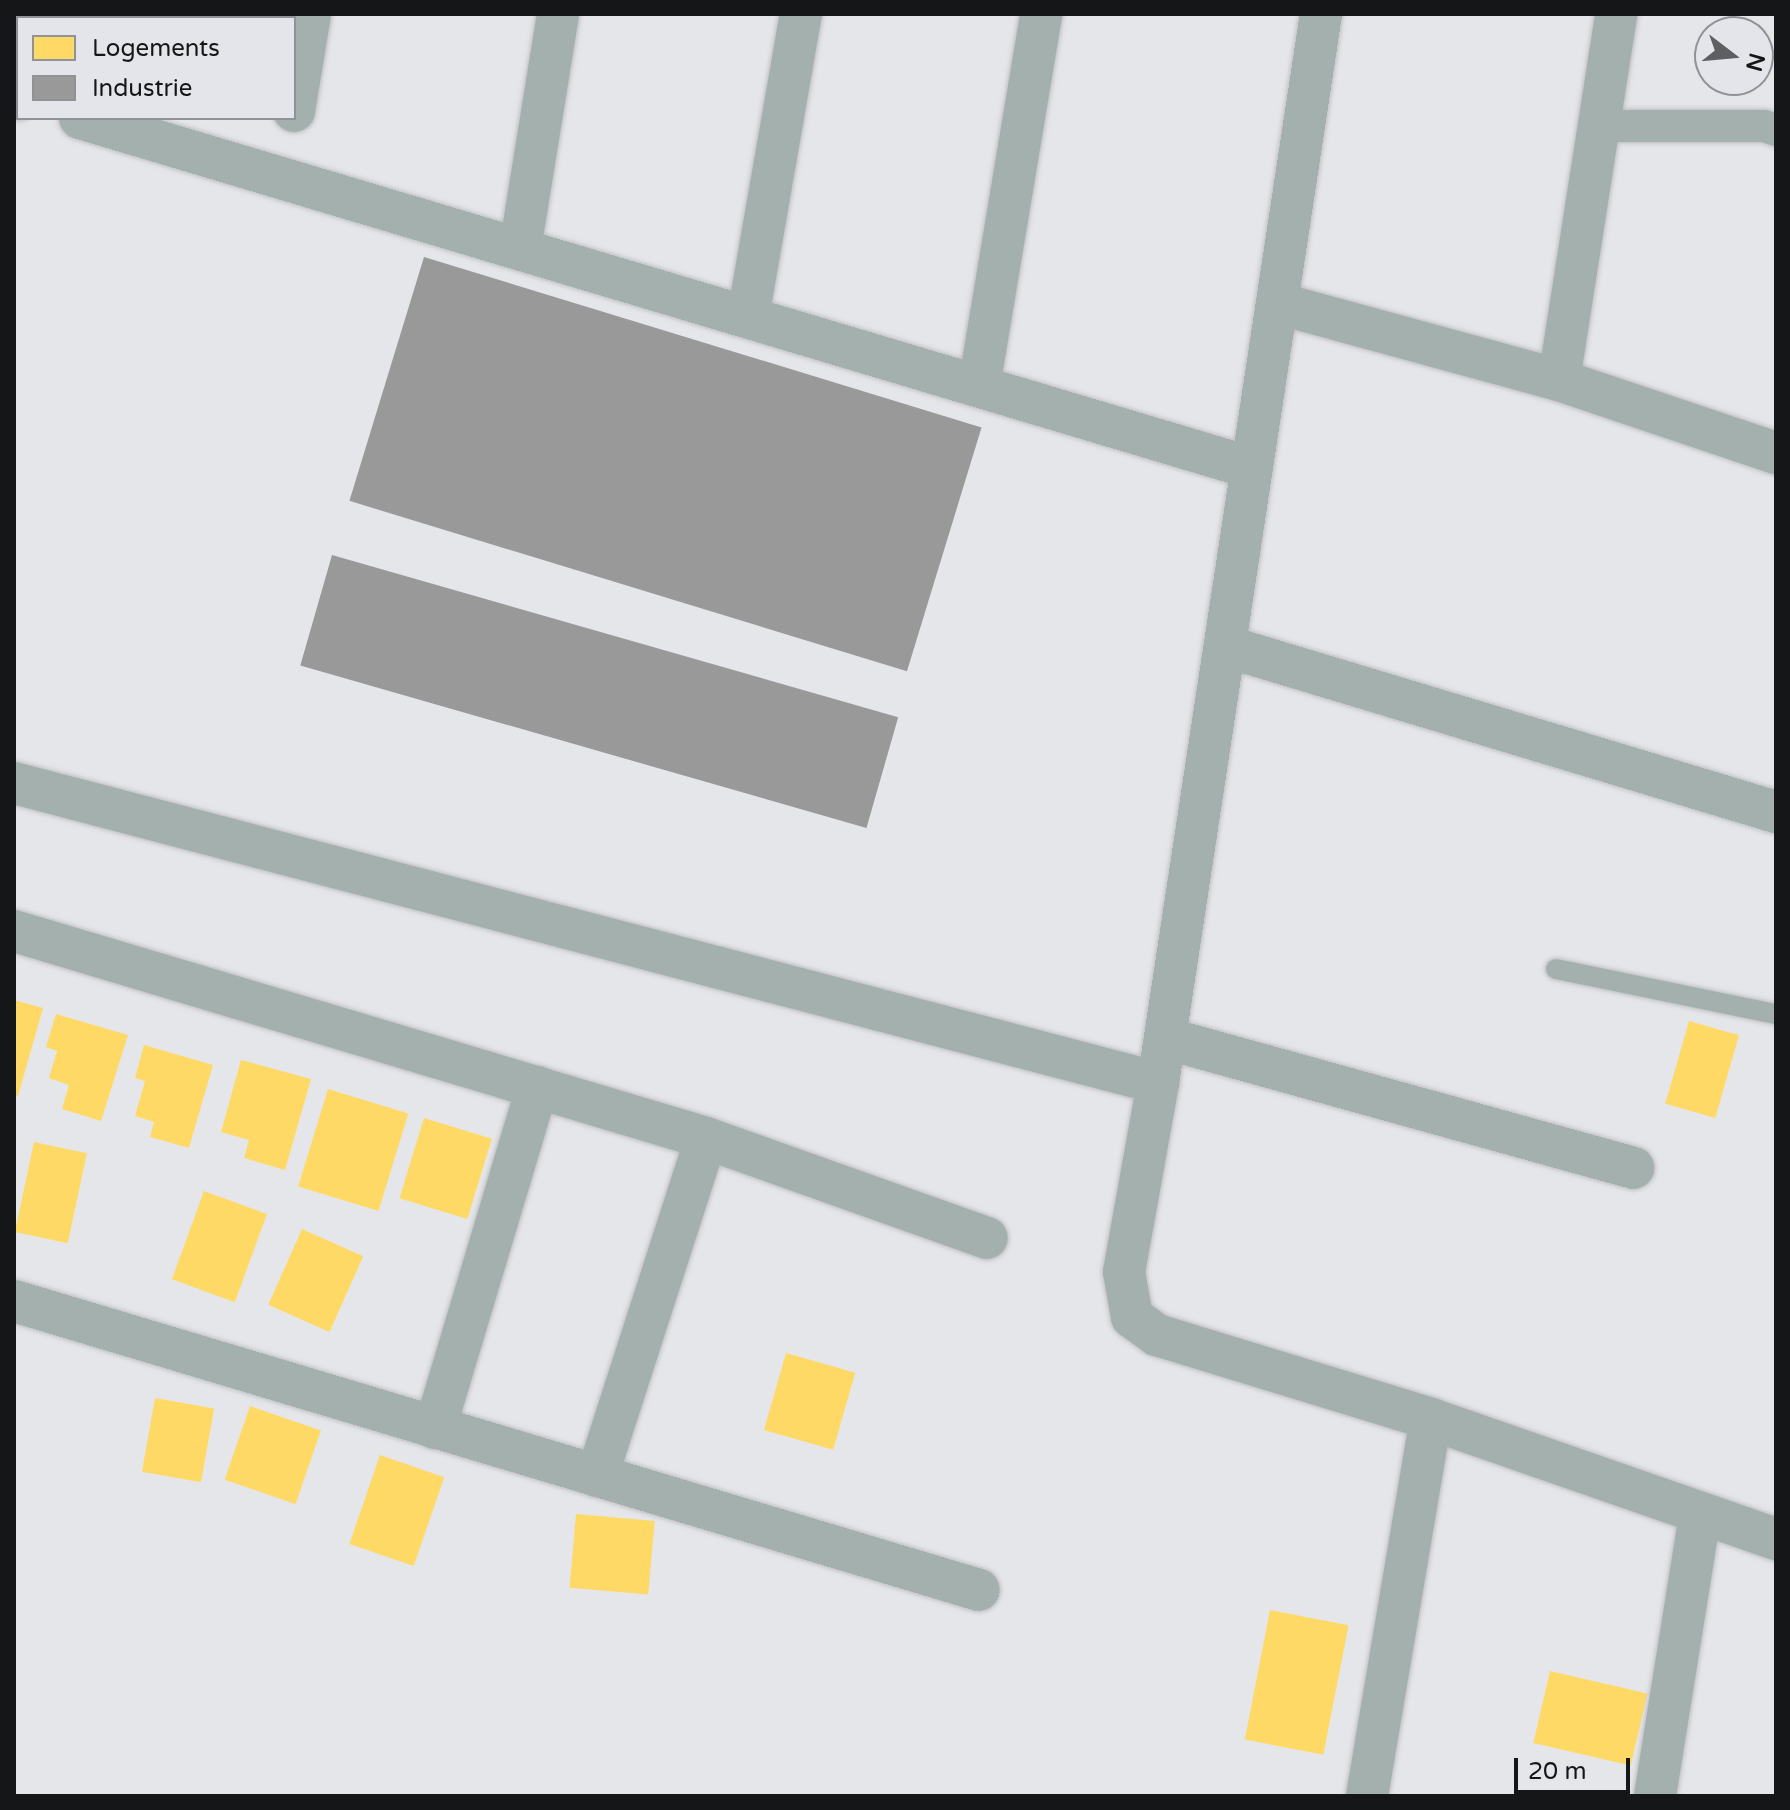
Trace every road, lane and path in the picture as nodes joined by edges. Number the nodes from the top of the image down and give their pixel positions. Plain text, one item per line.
1 (310, 14) edge
2 (558, 14) edge
3 (801, 14) edge
4 (1041, 14) edge
5 (1321, 14) edge
6 (1616, 14) edge
7 (296, 99) edge
8 (87, 120) edge
9 (293, 120) edge
10 (1598, 126) junction
11 (1776, 130) edge
12 (283, 179) junction
13 (520, 249) junction
14 (1277, 303) junction
15 (748, 317) junction
16 (1559, 380) junction
17 (979, 386) junction
18 (1776, 453) edge
19 (1252, 468) junction
20 (1225, 646) junction
21 (14, 783) edge
22 (1776, 812) edge
23 (14, 931) edge
24 (1556, 969) dead end
25 (1776, 1014) edge
26 (1165, 1038) junction
27 (1158, 1083) junction
28 (537, 1087) junction
29 (706, 1138) junction
30 (1633, 1168) dead end
31 (987, 1238) dead end
32 (14, 1301) edge
33 (1431, 1419) junction
34 (435, 1428) junction
35 (597, 1476) junction
36 (1700, 1514) junction
37 (1776, 1539) edge
38 (979, 1590) dead end
39 (1367, 1796) edge
40 (1655, 1796) edge

1 - 7 street
2 - 13 street
3 - 15 street
4 - 17 street
5 - 14 street
6 - 10 street
8 - 12 street
9 - 12 street
10 - 11 street
10 - 16 street
12 - 13 street
13 - 15 street
14 - 16 street
14 - 19 street
15 - 17 street
16 - 18 street
17 - 19 street
19 - 20 street
20 - 22 street
20 - 26 street
21 - 27 street
23 - 28 street
24 - 25 lane
26 - 27 street
26 - 30 street
27 - 33 street
28 - 29 street
28 - 34 street
29 - 31 street
29 - 35 street
32 - 34 street
33 - 36 street
33 - 39 street
34 - 35 street
35 - 38 street
36 - 37 street
36 - 40 street

